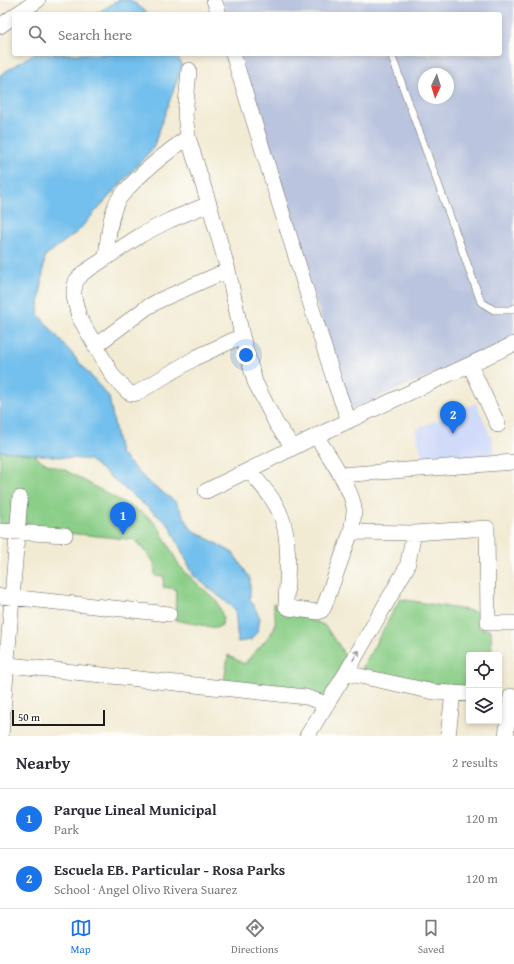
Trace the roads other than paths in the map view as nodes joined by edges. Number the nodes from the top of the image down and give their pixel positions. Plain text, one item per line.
1 (38, 0) edge
2 (214, 0) edge
3 (20, 12) edge
4 (218, 12) edge
5 (12, 17) edge
6 (0, 26) edge
7 (234, 56) edge
8 (392, 56) edge
9 (189, 70) dead end
10 (188, 137) junction
11 (209, 204) junction
12 (106, 258) junction
13 (228, 270) junction
14 (514, 308) edge
15 (242, 336) junction
16 (514, 344) edge
17 (95, 346) junction
18 (470, 365) junction
19 (349, 421) junction
20 (498, 425) dead end
21 (316, 436) junction
22 (293, 447) junction
23 (514, 462) edge
24 (249, 470) junction
25 (340, 474) junction
26 (206, 491) dead end
27 (20, 498) dead end
28 (0, 531) edge
29 (18, 532) junction
30 (351, 532) junction
31 (414, 533) junction
32 (65, 535) dead end
33 (6, 596) edge
34 (169, 614) dead end
35 (514, 623) edge
36 (3, 664) edge
37 (346, 672) junction
38 (453, 693) junction
39 (466, 694) edge
40 (508, 696) edge
41 (327, 704) junction
42 (1, 736) edge
43 (307, 736) edge
44 (448, 736) edge
45 (506, 736) edge

1 - 3 street
2 - 4 street
5 - 6 street
7 - 19 street
8 - 14 lane
9 - 10 street
10 - 11 street
10 - 12 street
11 - 12 street
11 - 13 street
12 - 17 street
13 - 15 street
13 - 17 street
15 - 17 street
15 - 22 street
16 - 18 street
18 - 19 street
18 - 20 street
19 - 21 street
21 - 22 street
21 - 25 street
22 - 24 street
23 - 25 street
24 - 26 street
24 - 30 street
25 - 30 street
27 - 29 street
28 - 29 street
29 - 32 street
29 - 33 street
30 - 31 street
31 - 35 street
37 -> 31 street
33 - 34 street
33 - 36 street
36 - 41 street
36 - 42 street
37 - 38 street
37 - 41 street
38 - 39 street
38 - 44 street
40 - 45 street
41 - 43 street

